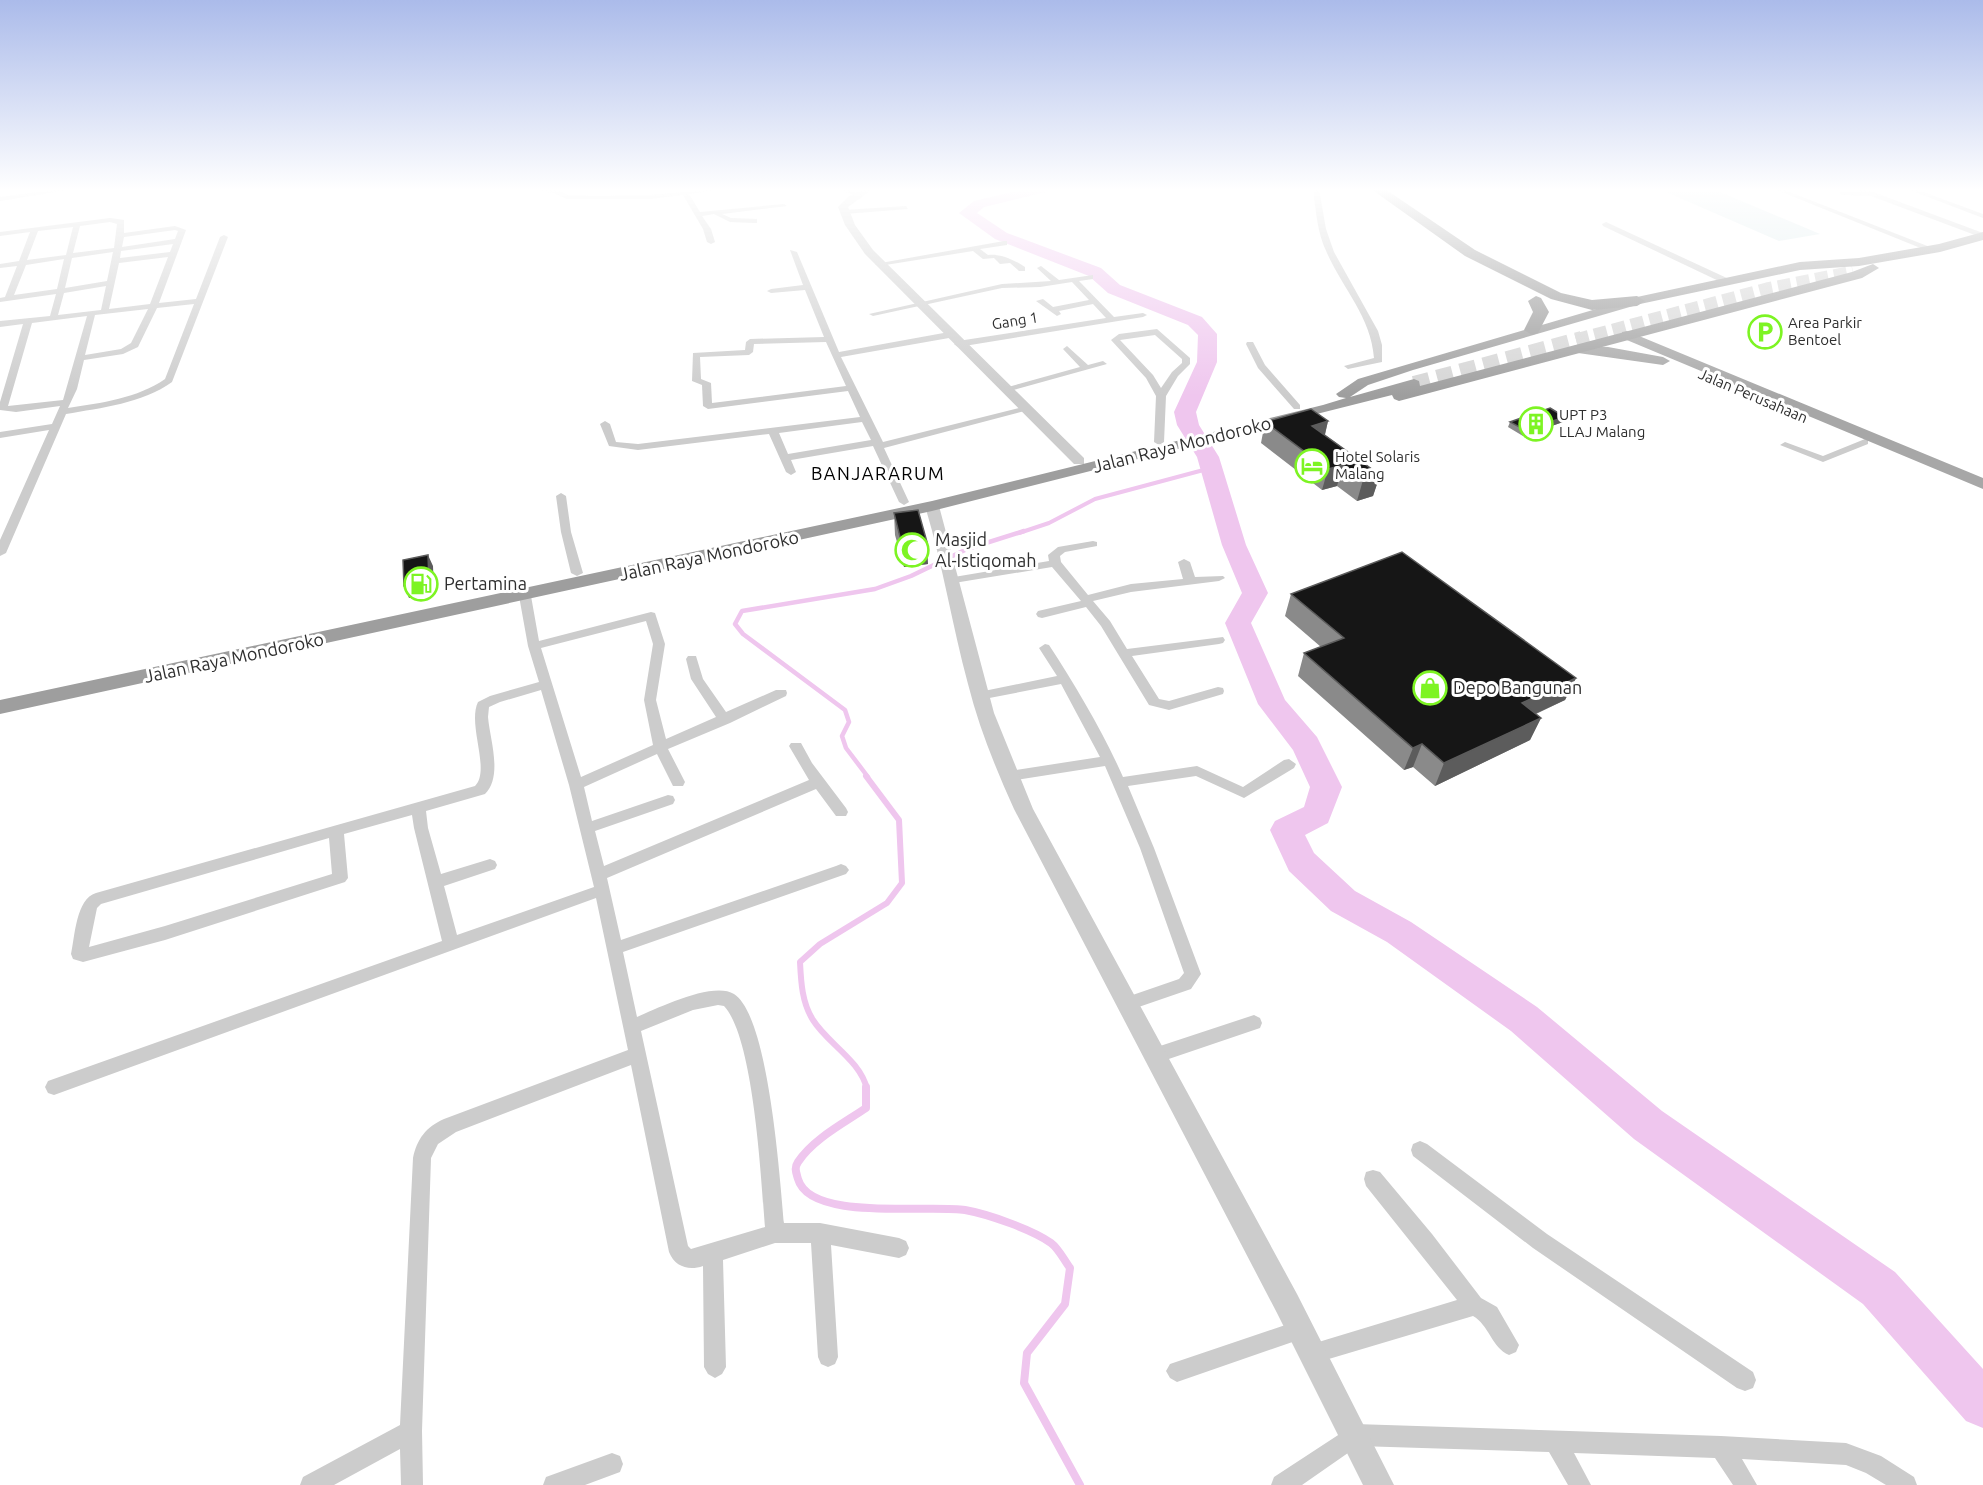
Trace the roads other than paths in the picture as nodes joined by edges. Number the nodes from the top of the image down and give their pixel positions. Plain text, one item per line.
1 (26, 258) edge
2 (51, 258) edge
3 (69, 258) edge
4 (136, 258) edge
5 (170, 258) edge
6 (216, 258) edge
7 (796, 258) edge
8 (875, 258) edge
9 (913, 258) edge
10 (999, 258) edge
11 (1334, 258) edge
12 (1455, 258) edge
13 (1475, 258) edge
14 (1481, 258) edge
15 (1680, 258) edge
16 (1892, 258) edge
17 (1914, 258) edge
18 (114, 261) joint
19 (1003, 262) junction
20 (24, 263) junction
21 (879, 264) junction
22 (0, 266) edge
23 (982, 266) dead end
24 (1838, 267) tunnel mouth
25 (1856, 267) junction
26 (1041, 268) dead end
27 (1873, 268) junction
28 (1090, 277) dead end
29 (1073, 279) junction
30 (1726, 280) junction
31 (1057, 282) junction
32 (110, 283) junction
33 (1032, 284) junction
34 (809, 287) junction
35 (58, 291) junction
36 (771, 291) dead end
37 (4, 299) edge
38 (199, 301) junction
39 (1040, 301) dead end
40 (1536, 301) junction
41 (1636, 301) junction
42 (1092, 302) junction
43 (154, 305) junction
44 (921, 305) junction
45 (1732, 308) junction
46 (105, 310) junction
47 (92, 312) junction
48 (873, 315) dead end
49 (1143, 315) dead end
50 (54, 316) junction
51 (1579, 317) junction
52 (29, 319) junction
53 (1112, 320) junction
54 (0, 324) edge
55 (1532, 330) junction
56 (949, 335) junction
57 (1621, 336) junction
58 (829, 339) junction
59 (958, 344) junction
60 (1250, 344) dead end
61 (1576, 349) junction
62 (1067, 350) dead end
63 (836, 355) junction
64 (81, 358) junction
65 (1102, 364) dead end
66 (1686, 364) junction
67 (1348, 366) dead end
68 (1086, 368) junction
69 (1175, 374) junction
70 (11, 377) junction
71 (1150, 377) junction
72 (0, 379) edge
73 (1407, 381) tunnel mouth
74 (852, 388) junction
75 (1006, 389) junction
76 (1161, 396) junction
77 (1349, 397) junction
78 (66, 402) junction
79 (1297, 407) junction
80 (1027, 409) junction
81 (61, 412) junction
82 (867, 419) junction
83 (605, 424) dead end
84 (55, 426) junction
85 (773, 430) junction
86 (1218, 432) junction
87 (0, 435) edge
88 (1172, 442) junction
89 (1865, 442) junction
90 (879, 444) junction
91 (1785, 445) dead end
92 (1894, 447) junction
93 (785, 458) junction
94 (1079, 461) junction
95 (791, 472) dead end
96 (1983, 484) edge
97 (561, 496) dead end
98 (904, 502) junction
99 (932, 506) junction
100 (1093, 544) dead end
101 (0, 553) edge
102 (1184, 562) dead end
103 (1055, 563) junction
104 (950, 564) junction
105 (577, 573) junction
106 (1220, 578) dead end
107 (1190, 581) junction
108 (525, 596) junction
109 (476, 600) junction
110 (1087, 601) junction
111 (1042, 614) dead end
112 (374, 622) junction
113 (1219, 640) dead end
114 (534, 646) junction
115 (1045, 648) dead end
116 (1126, 652) junction
117 (692, 658) dead end
118 (1065, 679) junction
119 (547, 684) junction
120 (1218, 691) dead end
121 (781, 693) dead end
122 (0, 696) edge
123 (979, 696) junction
124 (0, 707) edge
125 (725, 720) junction
126 (796, 746) dead end
127 (661, 749) junction
128 (1110, 759) junction
129 (1289, 764) dead end
130 (1009, 776) junction
131 (678, 782) dead end
132 (819, 782) junction
133 (1121, 782) junction
134 (576, 785) junction
135 (668, 800) dead end
136 (419, 809) junction
137 (841, 812) dead end
138 (586, 828) junction
139 (336, 831) junction
140 (490, 865) dead end
141 (841, 870) dead end
142 (436, 882) junction
143 (601, 883) junction
144 (451, 943) junction
145 (616, 948) junction
146 (1126, 1004) junction
147 (1254, 1023) dead end
148 (631, 1027) junction
149 (636, 1055) junction
150 (1154, 1056) junction
151 (54, 1087) dead end
152 (1420, 1150) dead end
153 (1372, 1179) dead end
154 (775, 1233) junction
155 (820, 1233) junction
156 (899, 1248) dead end
157 (713, 1255) junction
158 (1474, 1305) junction
159 (1300, 1330) junction
160 (1509, 1344) dead end
161 (1312, 1354) junction
162 (828, 1358) dead end
163 (715, 1367) dead end
164 (1177, 1371) dead end
165 (1745, 1380) dead end
166 (411, 1431) junction
167 (1355, 1435) junction
168 (1556, 1443) junction
169 (1721, 1447) junction
170 (612, 1464) dead end
171 (311, 1485) edge
172 (412, 1485) edge
173 (554, 1485) edge
174 (1282, 1485) edge
175 (1379, 1485) edge
176 (1580, 1485) edge
177 (1746, 1485) edge
178 (1906, 1485) edge

1 - 20 street
2 - 20 street
3 - 35 street
4 - 18 street
5 - 43 street
6 - 38 street
7 - 34 street
8 - 21 street
9 - 21 street
10 - 19 street
11 - 67 street
12 - 40 highway
13 - 51 highway
14 - 41 highway
15 - 30 street
16 - 25 highway
17 - 27 highway
18 - 32 street
19 - 23 street
19 - 33 street
20 - 22 street
20 - 37 street
21 - 44 street
24 - 25 highway
25 - 27 highway
25 - 30 highway, Jalan Raya Mondoroko
26 - 31 street
27 - 45 highway
28 - 29 street
29 - 31 street
29 - 42 street
30 - 41 highway, Jalan Raya Mondoroko
31 - 33 street
32 - 35 street
32 - 46 street
33 - 44 street
34 - 36 street
34 - 58 street
35 - 37 street
35 - 50 street
38 - 43 street
38 - 81 street
39 - 42 street
40 - 51 highway
40 - 55 highway
41 - 51 highway, Jalan Raya Mondoroko
42 - 53 street
43 - 46 street
43 - 64 street
44 - 48 street
44 - 56 street
45 - 57 highway
45 - 66 main road
46 - 47 street
47 - 50 street
47 - 64 street
49 - 53 street, Gang 1
50 - 52 street
51 - 55 highway, Jalan Raya Mondoroko
51 - 57 highway
52 - 54 street
52 - 70 street
53 - 59 street, Gang 1
55 - 77 highway, Jalan Raya Mondoroko
56 - 59 street
56 - 63 street
57 - 61 highway
57 - 66 main road, Jalan Perusahaan
58 - 63 street
58 - 74 street
59 - 75 street
60 - 79 street
61 - 66 main road
61 - 77 highway
62 - 68 street
63 - 74 street
64 - 78 street
65 - 68 street
66 - 89 main road, Jalan Perusahaan
66 - 92 main road, Jalan Perusahaan
68 - 75 street
69 - 71 street
69 - 71 street
69 - 76 street
70 - 72 street
70 - 78 street
71 - 76 street
73 - 77 highway, Jalan Raya Mondoroko
74 - 82 street
75 - 80 street
76 - 88 street
77 - 79 highway, Jalan Raya Mondoroko
77 - 86 highway, Jalan Raya Mondoroko
78 - 81 street
79 - 86 highway, Jalan Raya Mondoroko
80 - 90 street
80 - 94 street
81 - 84 street
82 - 85 street
82 - 90 street
83 - 85 street
84 - 87 street
84 - 101 street
85 - 93 street
86 - 88 highway, Jalan Raya Mondoroko
88 - 94 highway, Jalan Raya Mondoroko
88 - 99 highway, Jalan Raya Mondoroko
89 - 91 street
89 - 92 main road, Jalan Perusahaan
90 - 93 street
90 - 98 street
92 - 96 main road, Jalan Perusahaan
93 - 95 street
94 - 98 highway, Jalan Raya Mondoroko
97 - 105 street
98 - 105 highway, Jalan Raya Mondoroko
99 - 104 street
99 - 108 highway, Jalan Raya Mondoroko
100 - 103 street
102 - 107 street
103 - 104 street
103 - 110 street
104 - 123 street
105 - 109 highway, Jalan Raya Mondoroko
106 - 107 street
107 - 110 street
108 - 109 highway, Jalan Raya Mondoroko
108 - 114 street
109 - 112 highway, Jalan Raya Mondoroko
110 - 111 street
110 - 116 street
112 - 122 highway, Jalan Raya Mondoroko
112 - 124 highway, Jalan Raya Mondoroko
113 - 116 street
114 - 119 street
114 - 127 street
115 - 118 street
116 - 120 street
117 - 125 street
118 - 123 street
118 - 128 street
119 - 134 street
119 - 136 street
121 - 125 street
123 - 130 street
125 - 127 street
126 - 132 street
127 - 131 street
127 - 134 street
128 - 130 street
128 - 133 street
129 - 133 street
130 - 146 street
132 - 137 street
132 - 143 street
133 - 146 street
134 - 138 street
135 - 138 street
136 - 139 street
136 - 142 street
138 - 143 street
139 - 139 street
140 - 142 street
141 - 145 street
142 - 144 street
143 - 144 street
143 - 145 street
144 - 151 street
145 - 148 street
146 - 150 street
147 - 150 street
148 - 149 street
148 - 154 street
149 - 157 street
149 - 166 street
150 - 159 street
152 - 165 street
153 - 158 street
154 - 155 street
154 - 157 street
155 - 156 street
155 - 162 street
157 - 163 street
158 - 160 street
158 - 161 street
159 - 161 street
159 - 164 street
161 - 167 street
166 - 171 street
166 - 172 street
167 - 168 street
167 - 174 street
167 - 175 street
168 - 169 street
168 - 176 street
169 - 177 street
169 - 178 street
170 - 173 street

